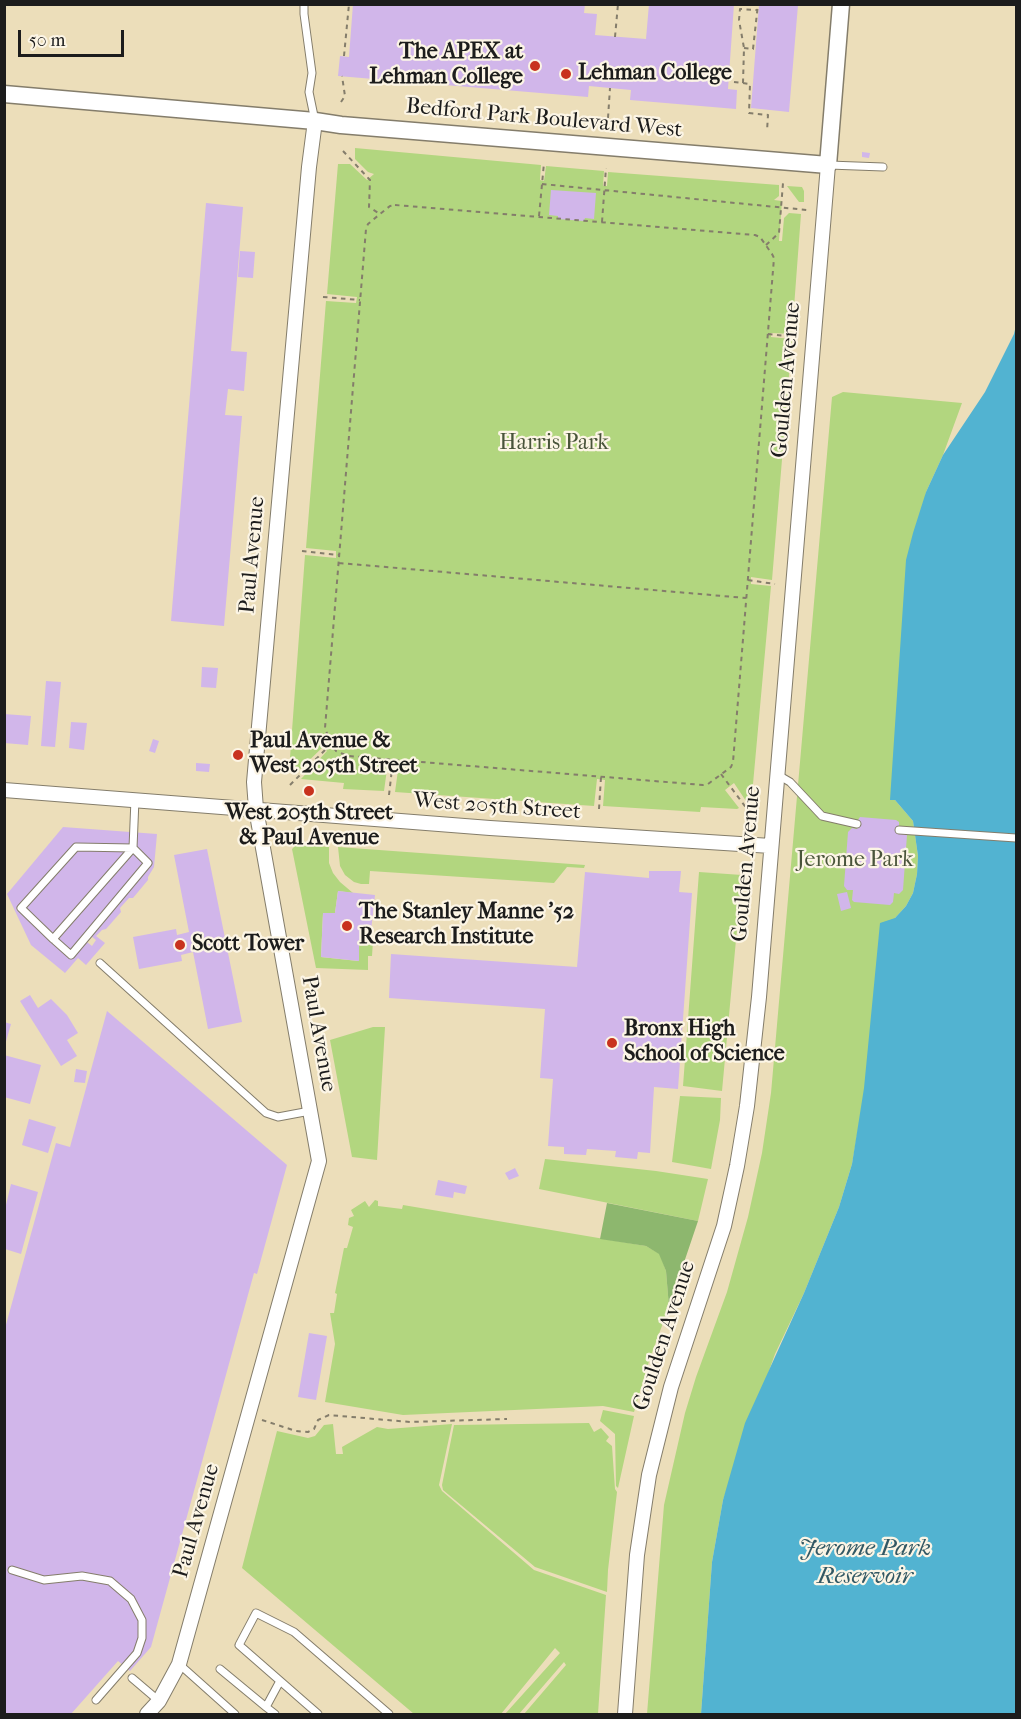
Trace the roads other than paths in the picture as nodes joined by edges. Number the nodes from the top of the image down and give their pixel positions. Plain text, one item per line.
1 (304, 4) edge
2 (842, 4) edge
3 (4, 94) edge
4 (315, 121) junction
5 (828, 165) junction
6 (883, 167) dead end
7 (777, 775) junction
8 (4, 790) edge
9 (135, 799) junction
10 (256, 809) junction
11 (857, 824) dead end
12 (899, 830) dead end
13 (1017, 838) edge
14 (771, 846) junction
15 (133, 848) junction
16 (53, 939) junction
17 (100, 963) dead end
18 (310, 1111) junction
19 (12, 1569) dead end
20 (179, 1664) junction
21 (220, 1669) dead end
22 (132, 1678) dead end
23 (280, 1681) junction
24 (96, 1700) dead end
25 (159, 1701) junction
26 (266, 1707) junction
27 (147, 1714) edge
28 (235, 1714) edge
29 (274, 1714) edge
30 (318, 1714) edge
31 (389, 1714) edge
32 (625, 1714) edge

1 - 4 lane
2 - 5 street, Goulden Avenue
3 - 4 street, Bedford Park Boulevard West
4 - 5 street, Bedford Park Boulevard West
4 - 10 street, Paul Avenue
5 - 6 lane
5 - 7 street, Goulden Avenue
7 - 11 lane
7 - 14 street, Goulden Avenue
8 - 9 street, West 205th Street
9 - 10 street, West 205th Street
9 - 15 lane
10 - 14 street, West 205th Street
10 - 18 street, Paul Avenue
12 - 13 lane
14 - 32 street, Goulden Avenue
15 - 16 lane
15 - 16 lane
15 - 16 lane
17 - 18 lane
18 - 20 street, Paul Avenue
19 - 24 lane
20 - 25 street, Paul Avenue
20 - 28 lane
21 - 26 lane
22 - 25 lane
23 - 26 lane
23 - 30 lane
23 - 31 lane
25 - 27 street, Paul Avenue
26 - 29 lane

